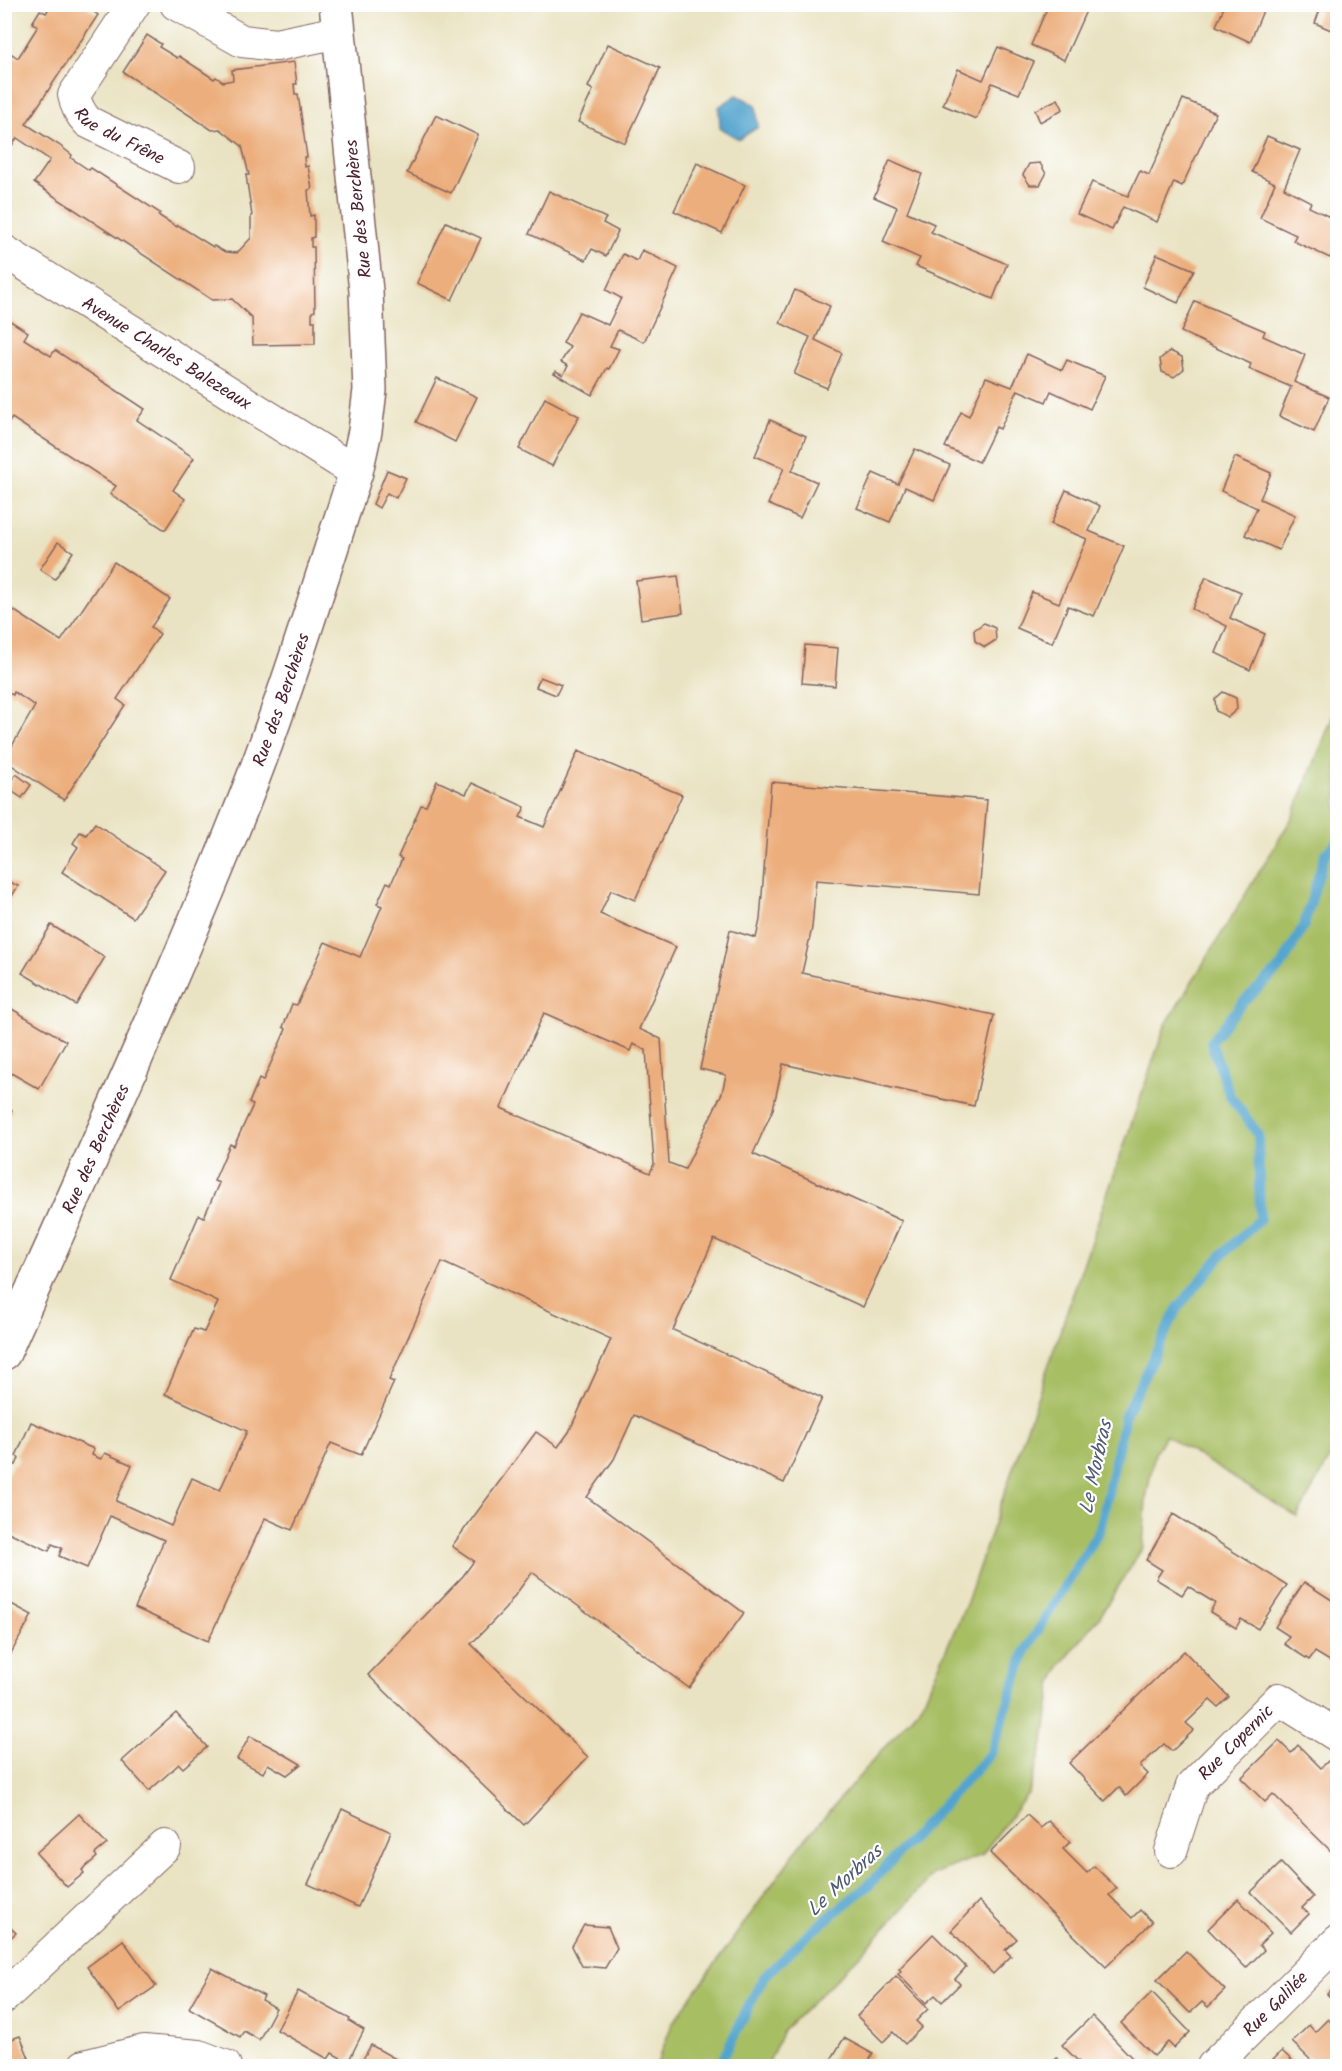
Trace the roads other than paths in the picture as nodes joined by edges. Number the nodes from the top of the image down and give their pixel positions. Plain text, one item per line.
1 (134, 4) edge
2 (176, 4) edge
3 (337, 18) edge
4 (179, 167) dead end
5 (4, 252) edge
6 (343, 463) junction
7 (4, 1353) edge
8 (1338, 1736) edge
9 (165, 1846) dead end
10 (1171, 1851) dead end
11 (1338, 1941) edge
12 (4, 1998) edge
13 (84, 2067) edge
14 (225, 2067) edge
15 (1213, 2067) edge

1 - 4 street, Rue du Frêne
2 - 3 street
3 - 6 street, Rue des Berchères
5 - 6 street, Avenue Charles Balezeaux
6 - 7 street, Rue des Berchères
8 - 10 street, Rue Copernic
9 - 12 street
11 - 15 street, Rue Galilée
13 - 14 street

